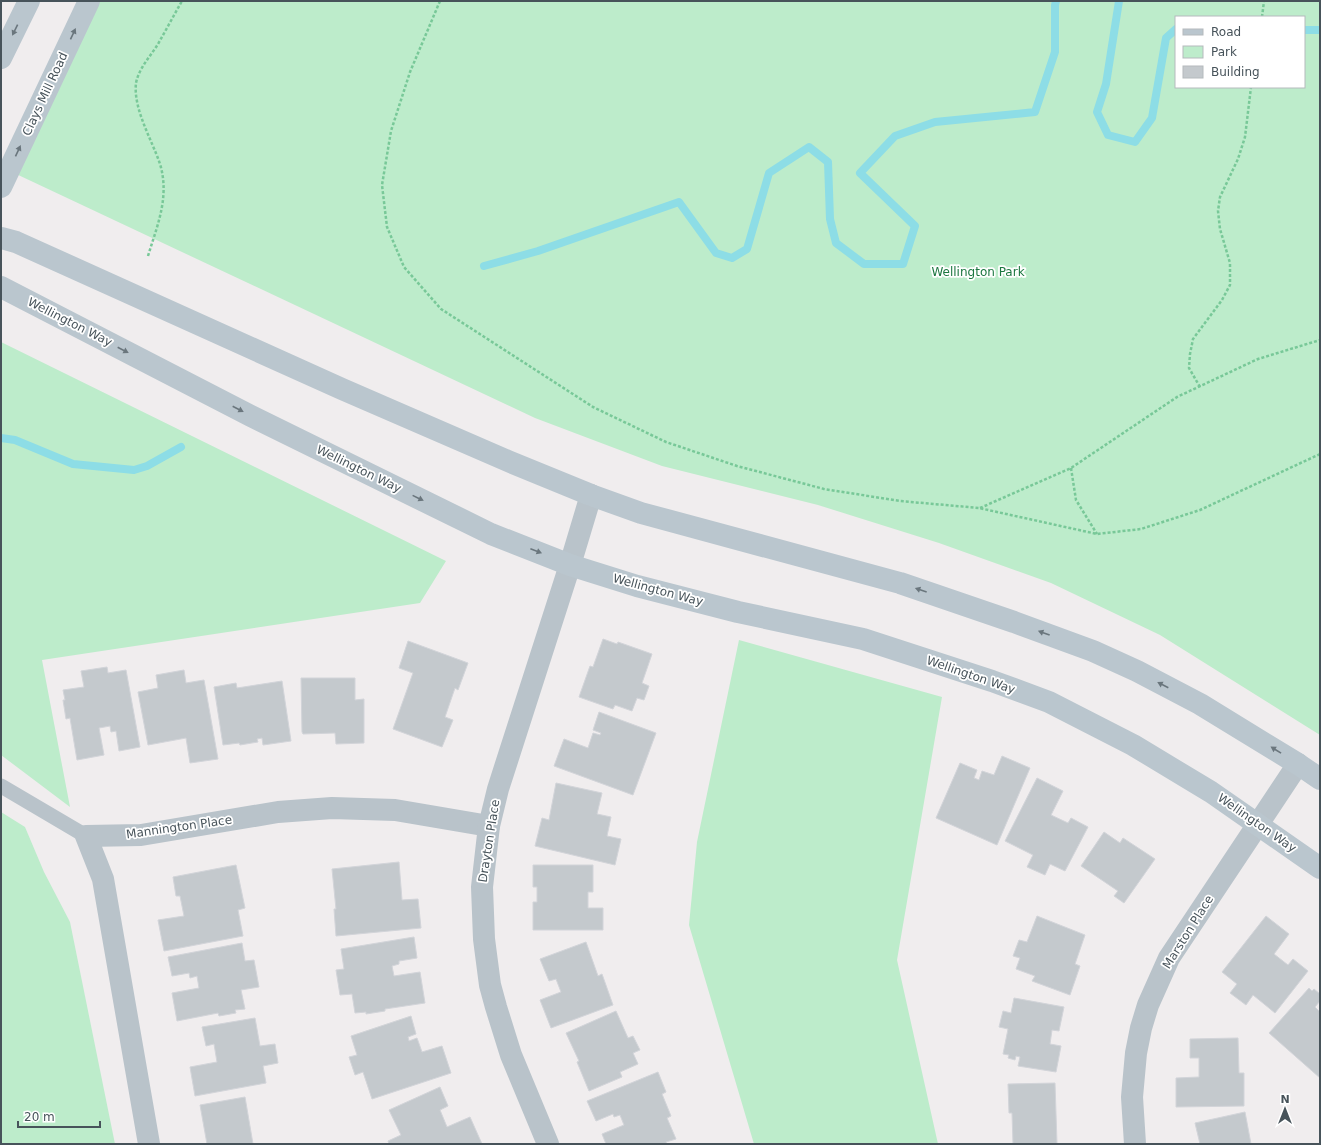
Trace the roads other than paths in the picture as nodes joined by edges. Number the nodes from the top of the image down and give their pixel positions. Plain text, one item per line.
1 (30, 1) edge
2 (88, 1) edge
3 (1, 58) edge
4 (1, 187) edge
5 (1, 238) edge
6 (1, 287) edge
7 (591, 494) junction
8 (570, 565) junction
9 (1298, 764) junction
10 (1320, 779) edge
11 (1, 786) edge
12 (1257, 823) junction
13 (489, 826) junction
14 (86, 836) junction
15 (1320, 868) edge
16 (149, 1144) edge
17 (548, 1144) edge
18 (1135, 1144) edge

1 -> 3 main road
4 -> 2 main road, Clays Mill Road
5 - 7 main road
6 -> 8 main road, Wellington Way
7 - 8 street, Drayton Place
9 -> 7 main road
8 - 12 main road, Wellington Way
8 - 13 street, Drayton Place
9 - 10 main road
9 - 12 street, Marston Place
11 - 14 lane
12 - 15 main road, Wellington Way
12 - 18 street, Marston Place
13 - 14 street, Mannington Place
13 - 17 street, Drayton Place
14 - 16 street

